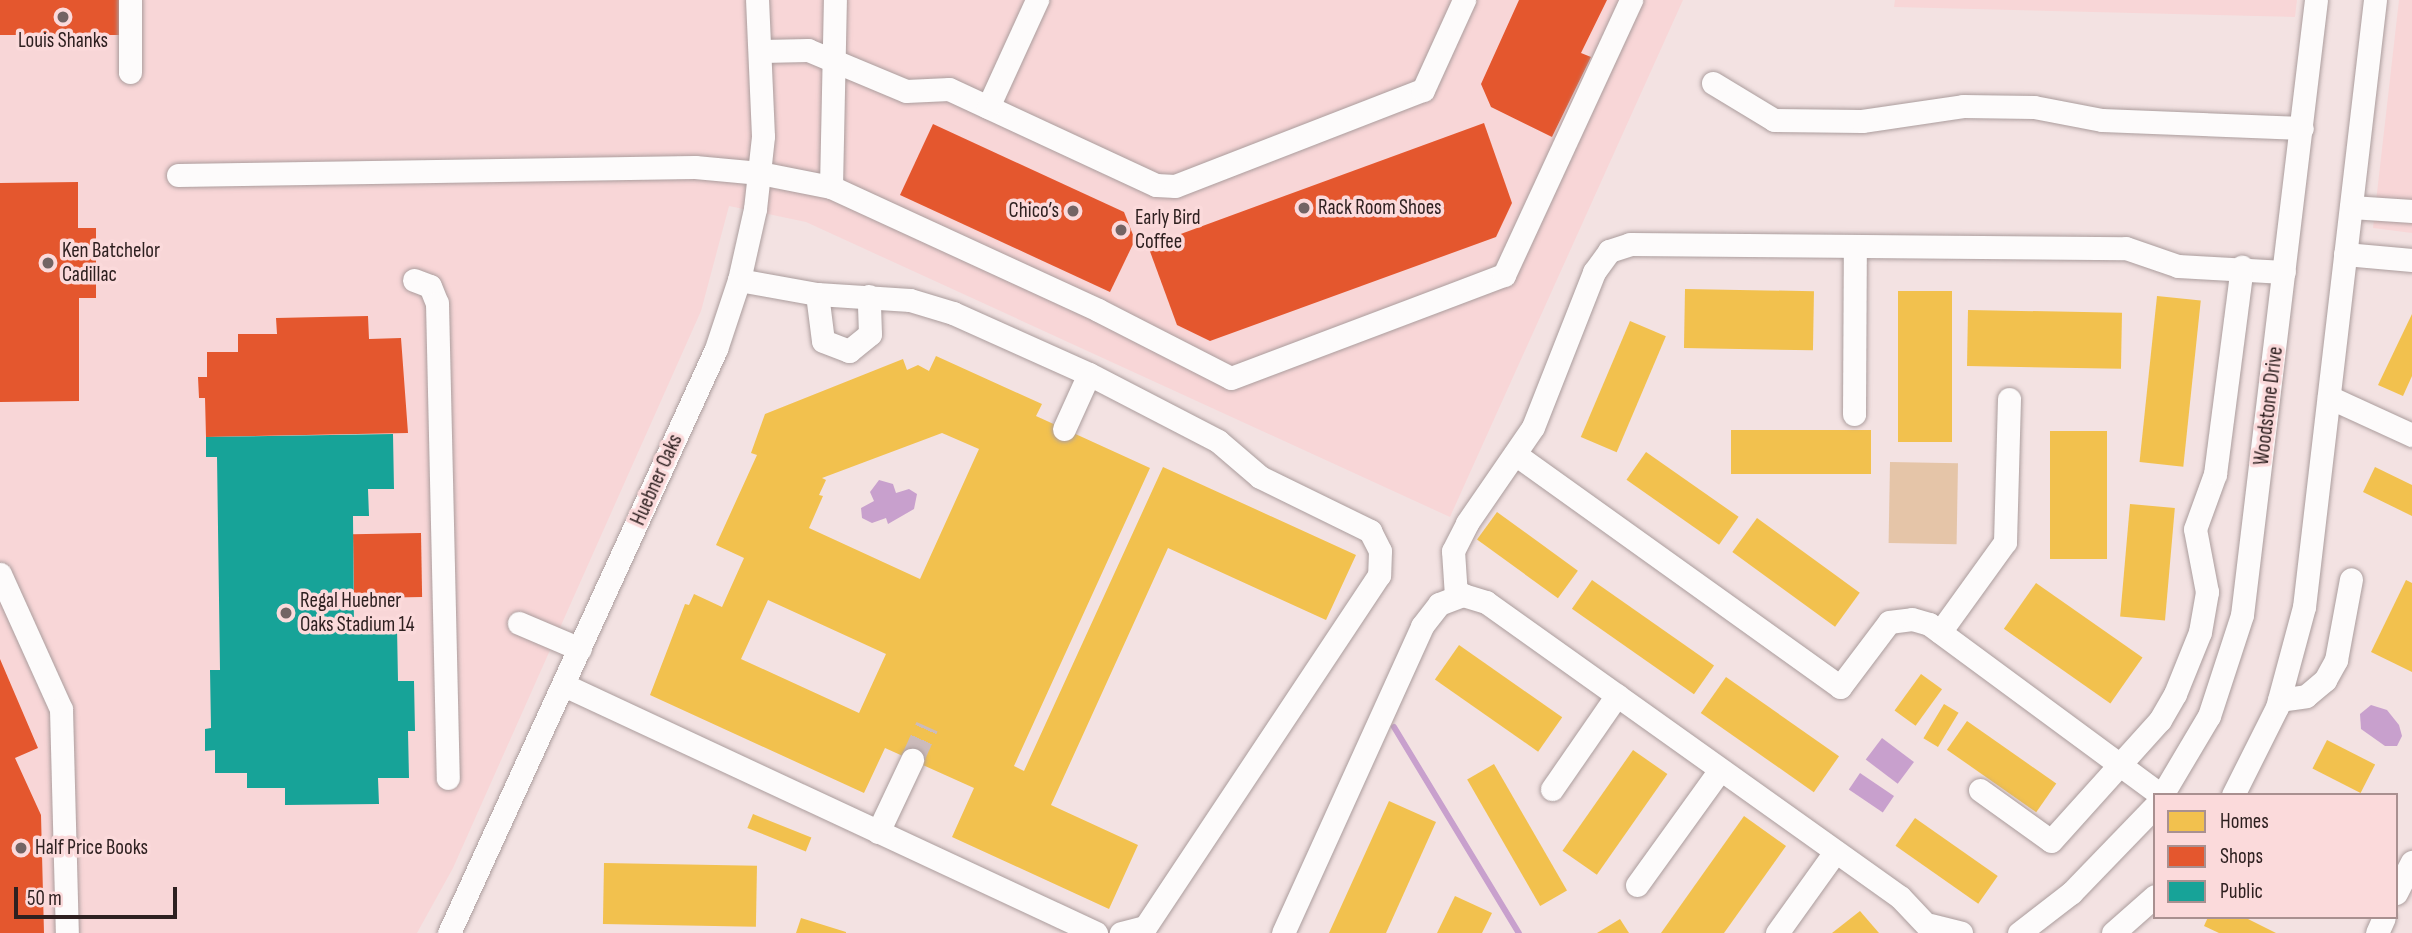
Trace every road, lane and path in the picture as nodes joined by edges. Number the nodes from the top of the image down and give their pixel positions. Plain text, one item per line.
1 (130, 0) edge
2 (757, 0) edge
3 (835, 0) edge
4 (1037, 0) edge
5 (1464, 0) edge
6 (1631, 0) edge
7 (2375, 0) edge
8 (2310, 1) edge
9 (762, 51) junction
10 (836, 60) junction
11 (131, 72) dead end
12 (1713, 83) dead end
13 (988, 107) junction
14 (2302, 128) junction
15 (760, 173) junction
16 (178, 175) dead end
17 (831, 187) junction
18 (2351, 207) junction
19 (2412, 211) edge
20 (1855, 246) junction
21 (2345, 254) junction
22 (2411, 261) edge
23 (2242, 267) junction
24 (2284, 272) junction
25 (414, 280) dead end
26 (739, 280) junction
27 (817, 294) junction
28 (869, 296) junction
29 (1089, 374) junction
30 (2329, 397) junction
31 (2009, 399) dead end
32 (1854, 414) dead end
33 (1064, 429) dead end
34 (2412, 435) edge
35 (1515, 454) junction
36 (0, 574) edge
37 (2351, 579) dead end
38 (1455, 596) junction
39 (519, 623) dead end
40 (1940, 632) junction
41 (580, 649) junction
42 (564, 685) junction
43 (1617, 695) junction
44 (2279, 700) junction
45 (912, 760) tunnel mouth
46 (2123, 764) junction
47 (1720, 770) junction
48 (448, 778) dead end
49 (1552, 789) dead end
50 (1980, 790) dead end
51 (2164, 793) edge
52 (2234, 793) edge
53 (2153, 799) edge
54 (2153, 808) edge
55 (878, 832) junction
56 (1835, 852) junction
57 (2412, 862) edge
58 (1637, 885) dead end
59 (2398, 889) edge
60 (2153, 898) edge
61 (1932, 929) edge
62 (67, 933) edge
63 (449, 933) edge
64 (1096, 933) edge
65 (1121, 933) edge
66 (1283, 933) edge
67 (1777, 933) edge
68 (1961, 933) edge
69 (2019, 933) edge
70 (2113, 933) edge

1 - 11 street
2 - 9 street, Huebner Oaks
3 - 10 street
4 - 13 street
5 - 13 street
6 - 17 street
7 - 18 street
8 - 14 street, Woodstone Drive
9 - 10 street
9 - 15 street, Huebner Oaks
10 - 13 street
10 - 17 street
12 - 14 street
14 - 24 street, Woodstone Drive
15 - 16 street
15 - 17 street
15 - 26 street, Huebner Oaks
18 - 19 street
18 - 21 street
20 - 23 street
20 - 32 street
20 - 35 street
21 - 22 street
21 - 30 street
23 - 24 street
23 - 46 street
24 - 51 street, Woodstone Drive
25 - 48 street
26 - 27 street
26 - 41 street, Huebner Oaks
27 - 28 street
27 - 28 street
28 - 29 street
29 - 33 street
29 - 65 street
30 - 34 street
30 - 44 street
31 - 40 street
35 - 38 street
35 - 40 street
36 - 62 street
37 - 44 street
38 - 43 street
38 - 66 street
39 - 41 street
40 - 46 street
41 - 42 street, Huebner Oaks
42 - 55 street
42 - 63 street, Huebner Oaks
43 - 47 street
43 - 49 street
44 - 52 street
45 - 55 street
46 - 50 street
46 - 53 street
47 - 56 street
47 - 58 street
54 - 69 street, Woodstone Drive
55 - 64 street
56 - 61 street
56 - 67 street
57 - 59 street
60 - 70 street
61 - 68 street

